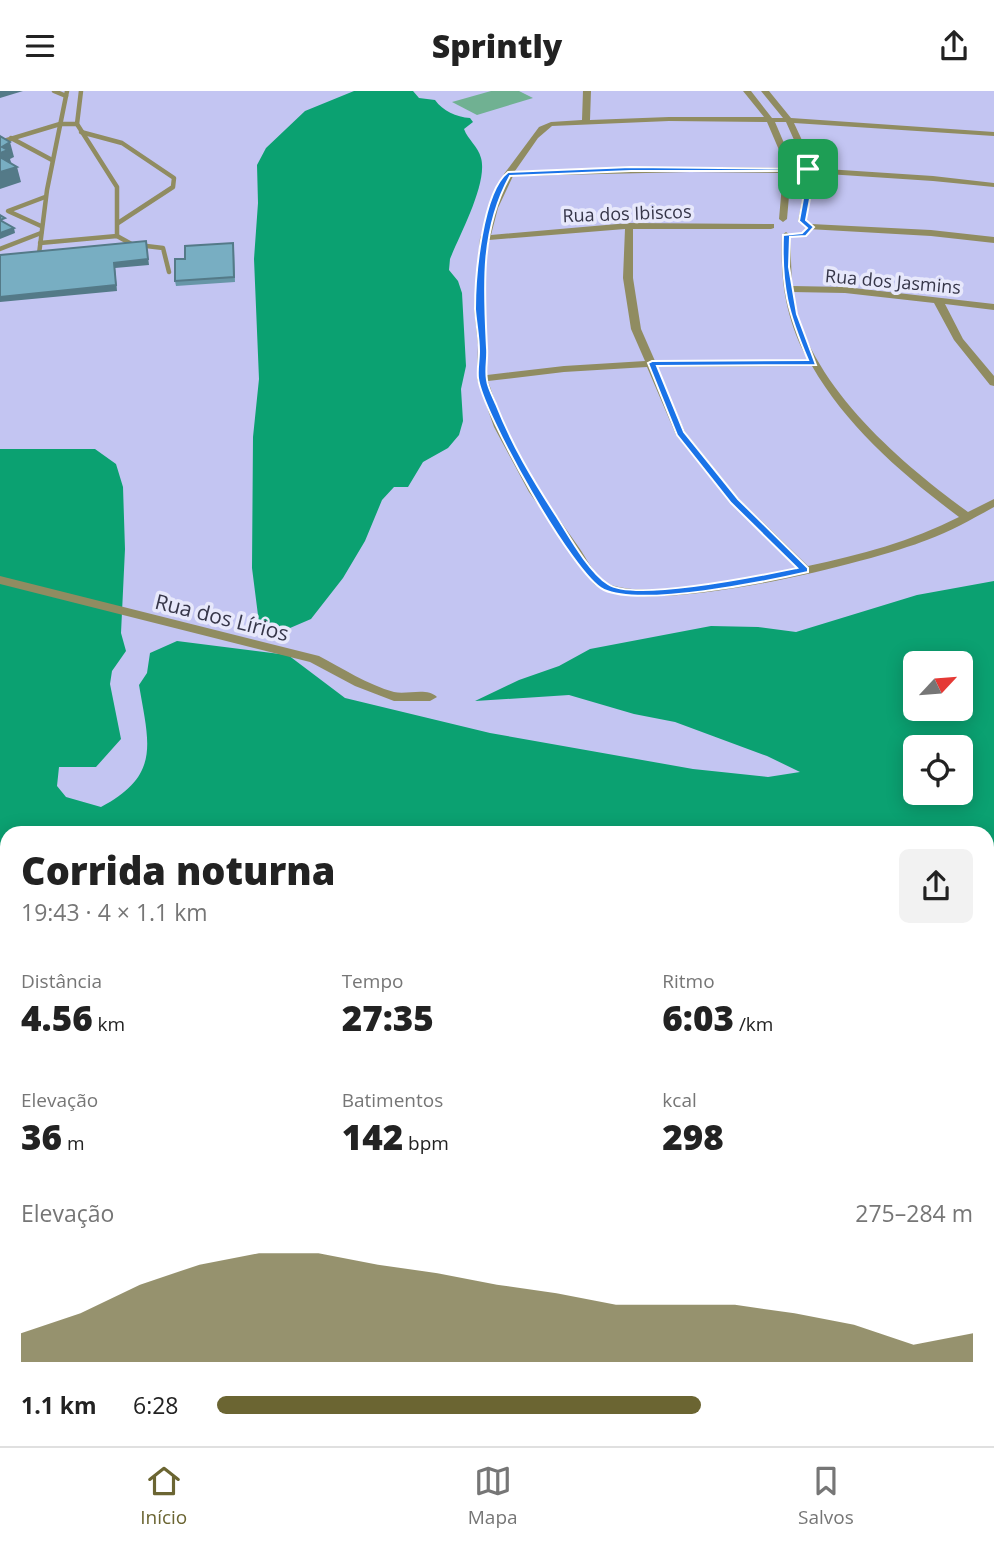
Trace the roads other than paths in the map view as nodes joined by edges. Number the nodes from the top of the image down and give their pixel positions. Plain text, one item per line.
1 (54, 91) edge
2 (81, 91) edge
3 (587, 91) edge
4 (747, 91) edge
5 (765, 91) edge
6 (67, 94) edge
7 (770, 120) junction
8 (789, 120) junction
9 (586, 121) junction
10 (60, 124) junction
11 (77, 124) junction
12 (81, 132) junction
13 (994, 134) edge
14 (11, 138) junction
15 (0, 142) edge
16 (52, 160) junction
17 (789, 169) junction
18 (808, 169) junction
19 (508, 174) junction
20 (994, 185) edge
21 (45, 197) junction
22 (783, 219) junction
23 (802, 221) junction
24 (118, 223) junction
25 (629, 226) junction
26 (771, 226) junction
27 (41, 230) junction
28 (804, 233) junction
29 (786, 235) junction
30 (117, 236) junction
31 (484, 238) junction
32 (994, 240) edge
33 (40, 243) junction
34 (135, 246) junction
35 (121, 247) edge
36 (0, 249) edge
37 (52, 253) edge
38 (39, 254) junction
39 (26, 256) edge
40 (170, 272) dead end
41 (788, 289) junction
42 (937, 299) junction
43 (994, 307) edge
44 (652, 363) junction
45 (813, 363) junction
46 (482, 379) junction
47 (994, 383) edge
48 (994, 502) edge
49 (967, 517) junction
50 (805, 570) junction
51 (0, 580) edge
52 (430, 697) dead end

1 - 6 lane
2 - 11 lane
3 - 9 street
4 - 7 street
5 - 8 street
6 - 10 lane
7 - 8 street
7 - 9 street
7 - 17 street
8 - 13 street
8 - 18 street
9 - 19 street
10 - 11 lane
10 - 14 lane
10 - 16 lane
11 - 12 lane
12 - 24 lane
12 - 24 lane
14 - 15 lane
14 - 16 lane
16 - 21 lane
17 - 18 street
17 - 19 street
17 - 22 street
18 - 20 street
18 - 23 street
19 - 31 street
21 - 27 lane
21 - 27 lane
22 - 23 street
22 - 26 street
23 - 28 street
24 - 30 lane
25 - 26 street, Rua dos Ibiscos
25 - 31 street, Rua dos Ibiscos
25 - 44 street
26 - 29 street
27 - 33 lane
27 - 36 lane
28 - 29 street
28 - 32 street
29 - 41 street
30 - 33 lane
30 - 34 lane
31 - 46 street
33 - 38 lane
34 - 35 lane
34 - 40 lane
37 - 38 lane
38 - 39 lane
41 - 42 street, Rua dos Jasmins
41 - 45 street
42 - 43 street, Rua dos Jasmins
42 - 47 street
44 - 45 street
44 - 46 street
44 - 50 street
45 - 49 street
46 - 50 street
48 - 49 street
49 - 50 street
51 - 52 street, Rua dos Lírios

